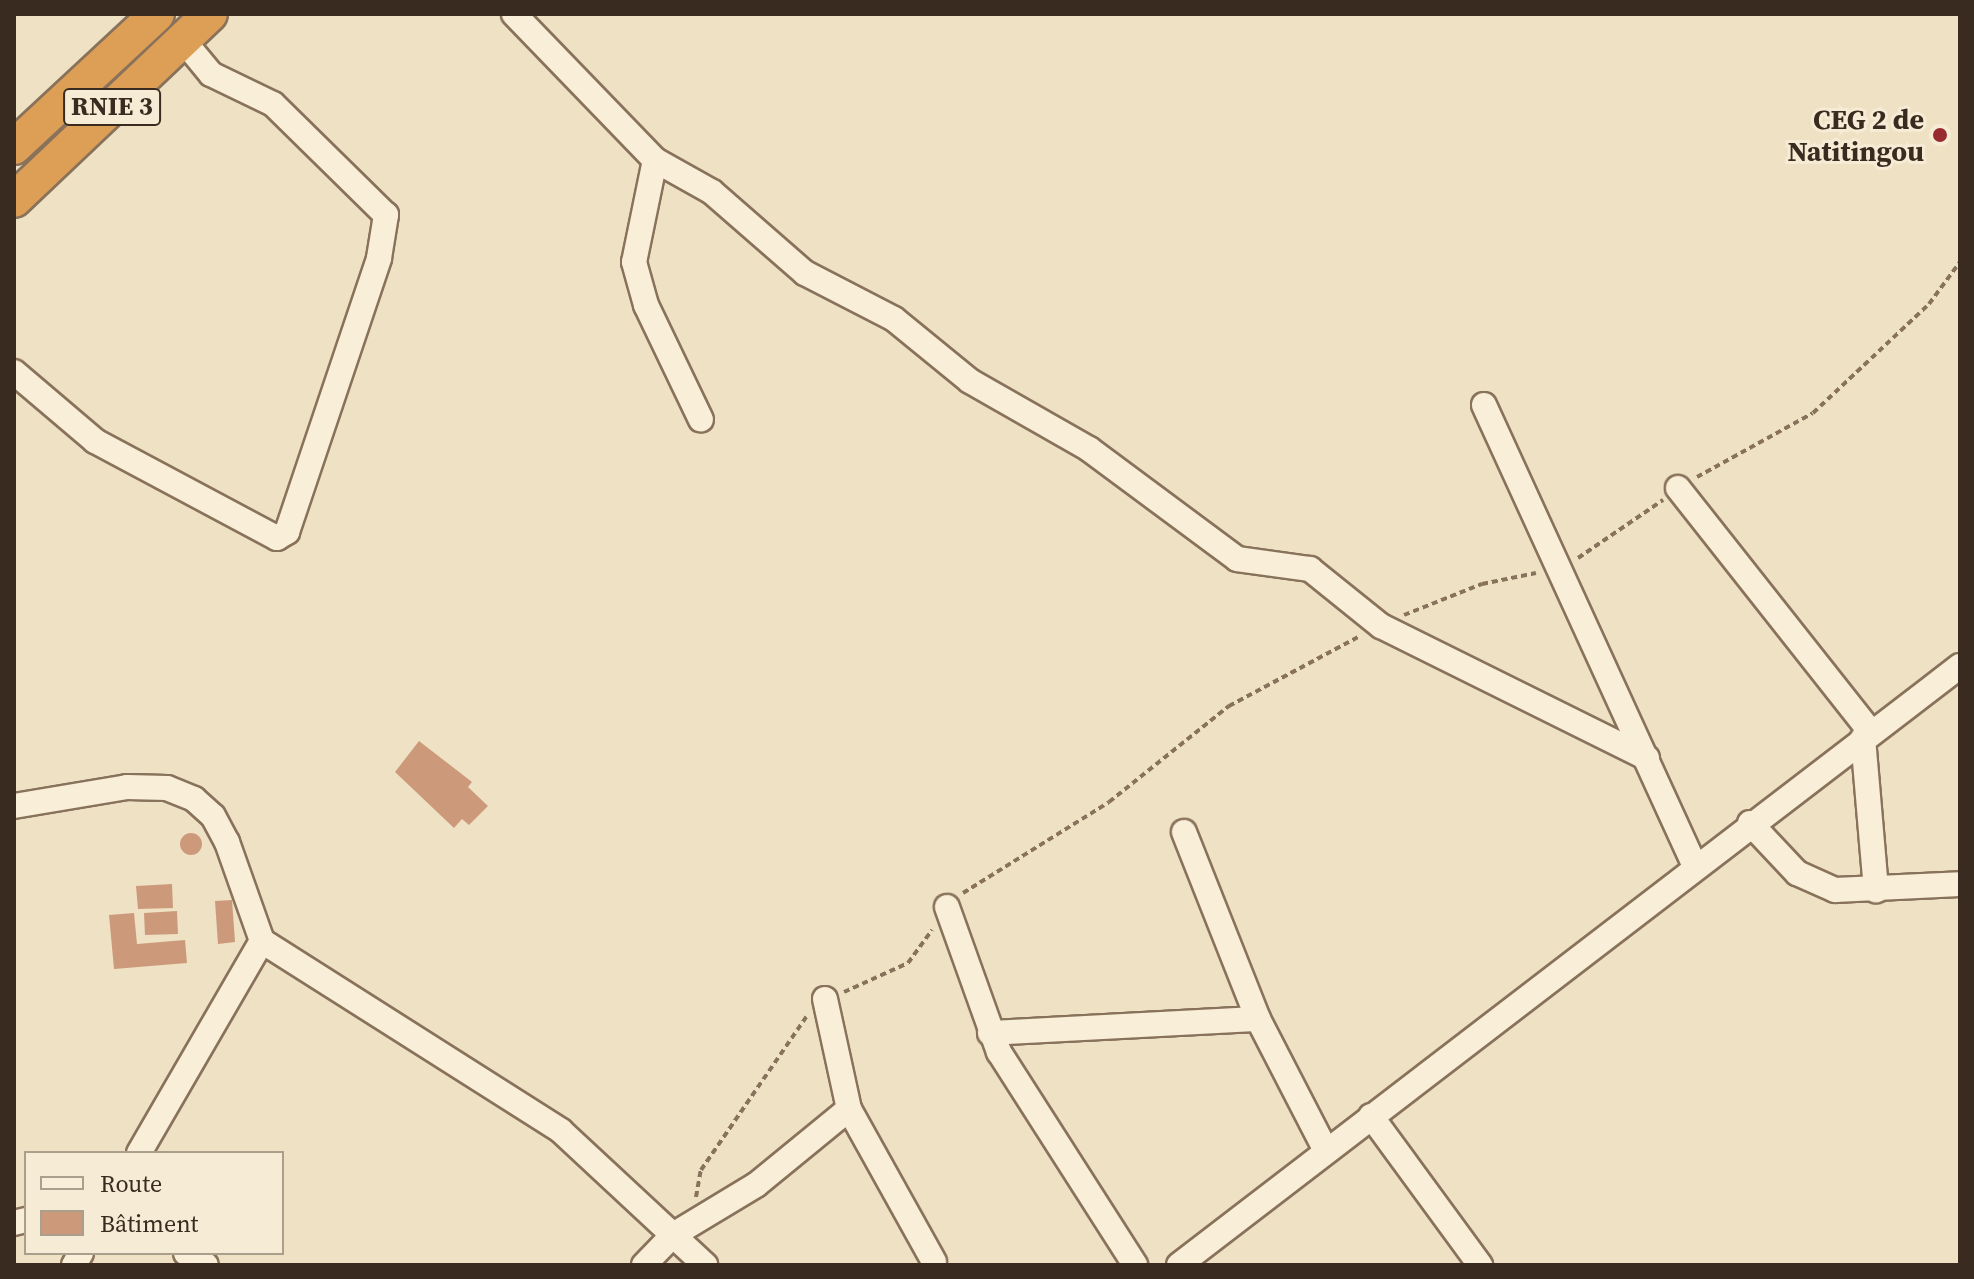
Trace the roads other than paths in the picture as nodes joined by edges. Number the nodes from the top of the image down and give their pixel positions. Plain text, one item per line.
1 (157, 14) edge
2 (210, 14) edge
3 (514, 14) edge
4 (183, 40) junction
5 (14, 147) edge
6 (655, 160) junction
7 (14, 200) edge
8 (14, 372) edge
9 (1484, 405) dead end
10 (701, 420) dead end
11 (1678, 488) road end
12 (1960, 666) edge
13 (1867, 735) junction
14 (1647, 758) junction
15 (14, 806) edge
16 (1750, 823) junction
17 (1184, 832) dead end
18 (1694, 864) junction
19 (1960, 884) edge
20 (1876, 890) junction
21 (947, 907) road end
22 (262, 941) junction
23 (825, 999) road end
24 (1258, 1019) junction
25 (990, 1033) junction
26 (849, 1109) junction
27 (1371, 1116) junction
28 (139, 1148) edge
29 (1326, 1151) junction
30 (673, 1235) junction
31 (933, 1264) edge
32 (644, 1265) edge
33 (705, 1265) edge
34 (1135, 1265) edge
35 (1179, 1265) edge
36 (1480, 1265) edge

1 - 5 highway, RNIE 3
2 - 4 highway, RNIE 3
3 - 6 street
4 - 7 highway, RNIE 3
4 - 8 street
6 - 10 street
6 - 14 street
9 - 14 street
11 - 13 street
12 - 13 street
13 - 16 street
13 - 20 street
14 - 18 street
15 - 22 street
16 - 18 street
16 - 20 street
17 - 24 street
18 - 27 street
19 - 20 street
21 - 25 street
22 - 28 street
22 - 30 street
23 - 26 street
24 - 25 street
24 - 29 street
25 - 34 street
26 - 30 street
26 - 31 street
27 - 29 street
27 - 36 street
29 - 35 street
30 - 32 street
30 - 33 street

